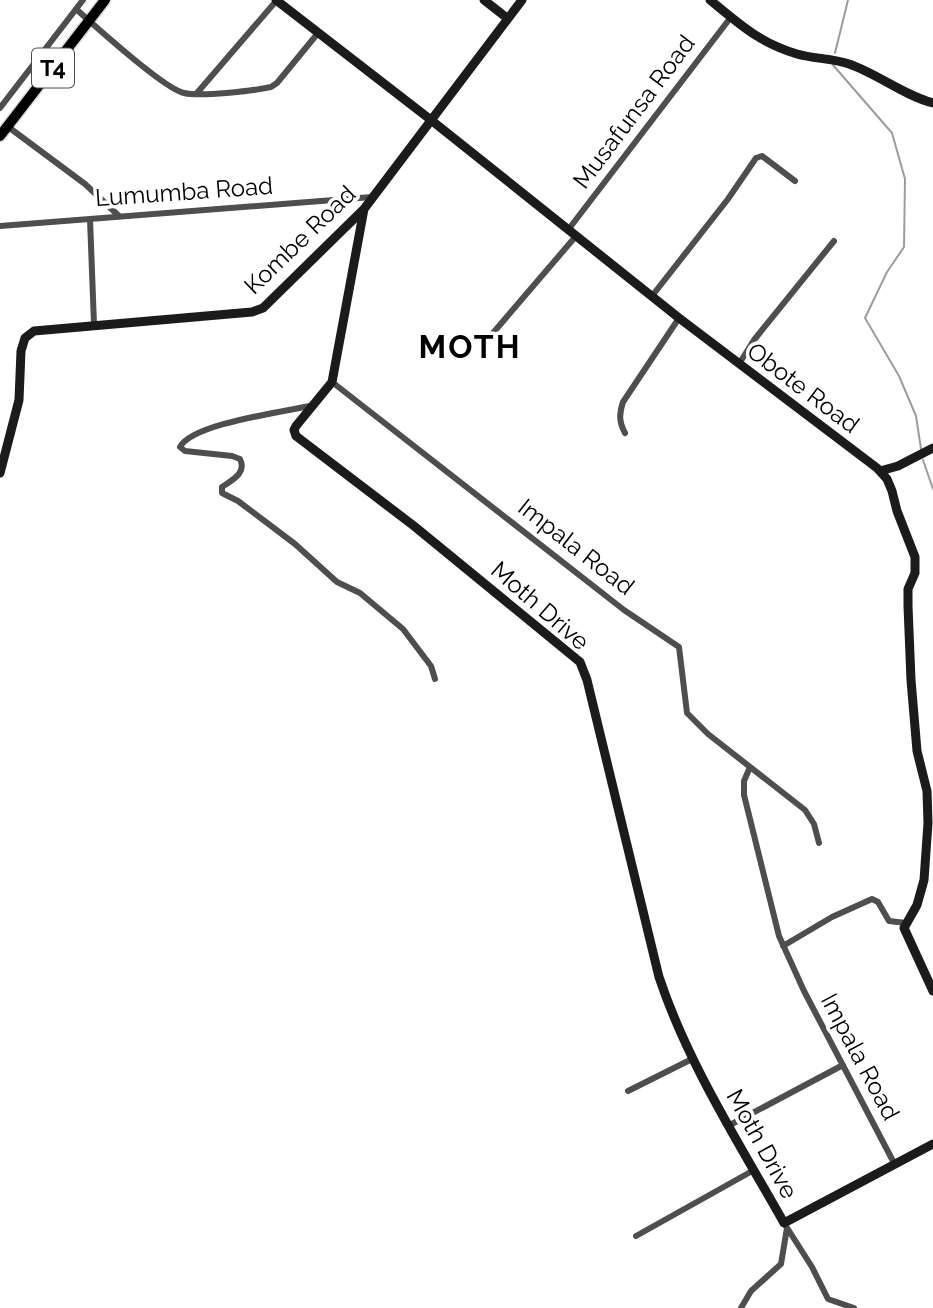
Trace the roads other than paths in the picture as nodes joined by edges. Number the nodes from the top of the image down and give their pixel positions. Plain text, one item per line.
1 (83, 0) edge
2 (106, 0) edge
3 (276, 0) edge
4 (484, 0) edge
5 (522, 0) edge
6 (710, 0) edge
7 (76, 9) junction
8 (731, 16) junction
9 (507, 18) junction
10 (90, 21) junction
11 (318, 33) junction
12 (24, 78) junction
13 (38, 87) junction
14 (197, 93) junction
15 (933, 103) edge
16 (0, 108) edge
17 (431, 120) junction
18 (4, 131) edge
19 (795, 181) dead end
20 (372, 197) junction
21 (364, 209) junction
22 (119, 216) junction
23 (90, 219) junction
24 (0, 226) edge
25 (572, 233) junction
26 (834, 241) dead end
27 (652, 296) junction
28 (679, 318) junction
29 (94, 324) junction
30 (493, 333) dead end
31 (739, 364) junction
32 (332, 382) junction
33 (316, 405) junction
34 (625, 433) dead end
35 (933, 448) edge
36 (0, 469) edge
37 (880, 471) junction
38 (435, 680) dead end
39 (750, 767) junction
40 (820, 843) dead end
41 (906, 923) junction
42 (783, 946) junction
43 (933, 991) edge
44 (692, 1059) junction
45 (842, 1065) junction
46 (628, 1091) dead end
47 (730, 1125) junction
48 (933, 1144) edge
49 (894, 1163) junction
50 (754, 1170) junction
51 (785, 1225) junction
52 (636, 1237) dead end
53 (741, 1308) edge
54 (854, 1308) edge

1 - 7 street
2 - 10 highway, T4
3 - 11 street, Obote Road
3 - 14 street
4 - 9 street
5 - 9 street, Kombe Road
6 - 8 street
7 - 10 street
7 - 12 street
8 - 15 street
8 - 25 street, Musafunsa Road
9 - 17 street, Kombe Road
10 - 13 highway, T4
10 - 14 street
11 - 14 street
11 - 17 street, Obote Road
12 - 13 street
12 - 16 street
13 - 18 highway, T4
17 - 20 street, Kombe Road
17 - 25 street, Obote Road
18 - 22 street
19 - 27 street
20 - 21 street, Kombe Road
20 - 22 street, Lumumba Road
21 - 29 street, Kombe Road
21 - 32 street, Moth Drive
22 - 23 street, Lumumba Road
23 - 24 street, Lumumba Road
23 - 29 street
25 - 27 street, Obote Road
25 - 30 street, Musafunsa Road
26 - 31 street
27 - 28 street, Obote Road
28 - 31 street, Obote Road
28 - 34 street
29 - 36 street, Kombe Road
31 - 37 street, Obote Road
32 - 33 street, Moth Drive
32 - 39 street, Impala Road
33 - 38 street
33 - 44 street, Moth Drive
35 - 37 street
37 - 41 street, Obote Road
39 - 40 street, Impala Road
39 - 42 street, Impala Road
41 - 42 street
41 - 43 street
42 - 45 street, Impala Road
44 - 46 street
44 - 47 street, Moth Drive
45 - 47 street
45 - 49 street, Impala Road
47 - 50 street, Moth Drive
48 - 49 street
49 - 51 street
50 - 51 street, Moth Drive
50 - 52 street
51 - 53 street
51 - 54 street

